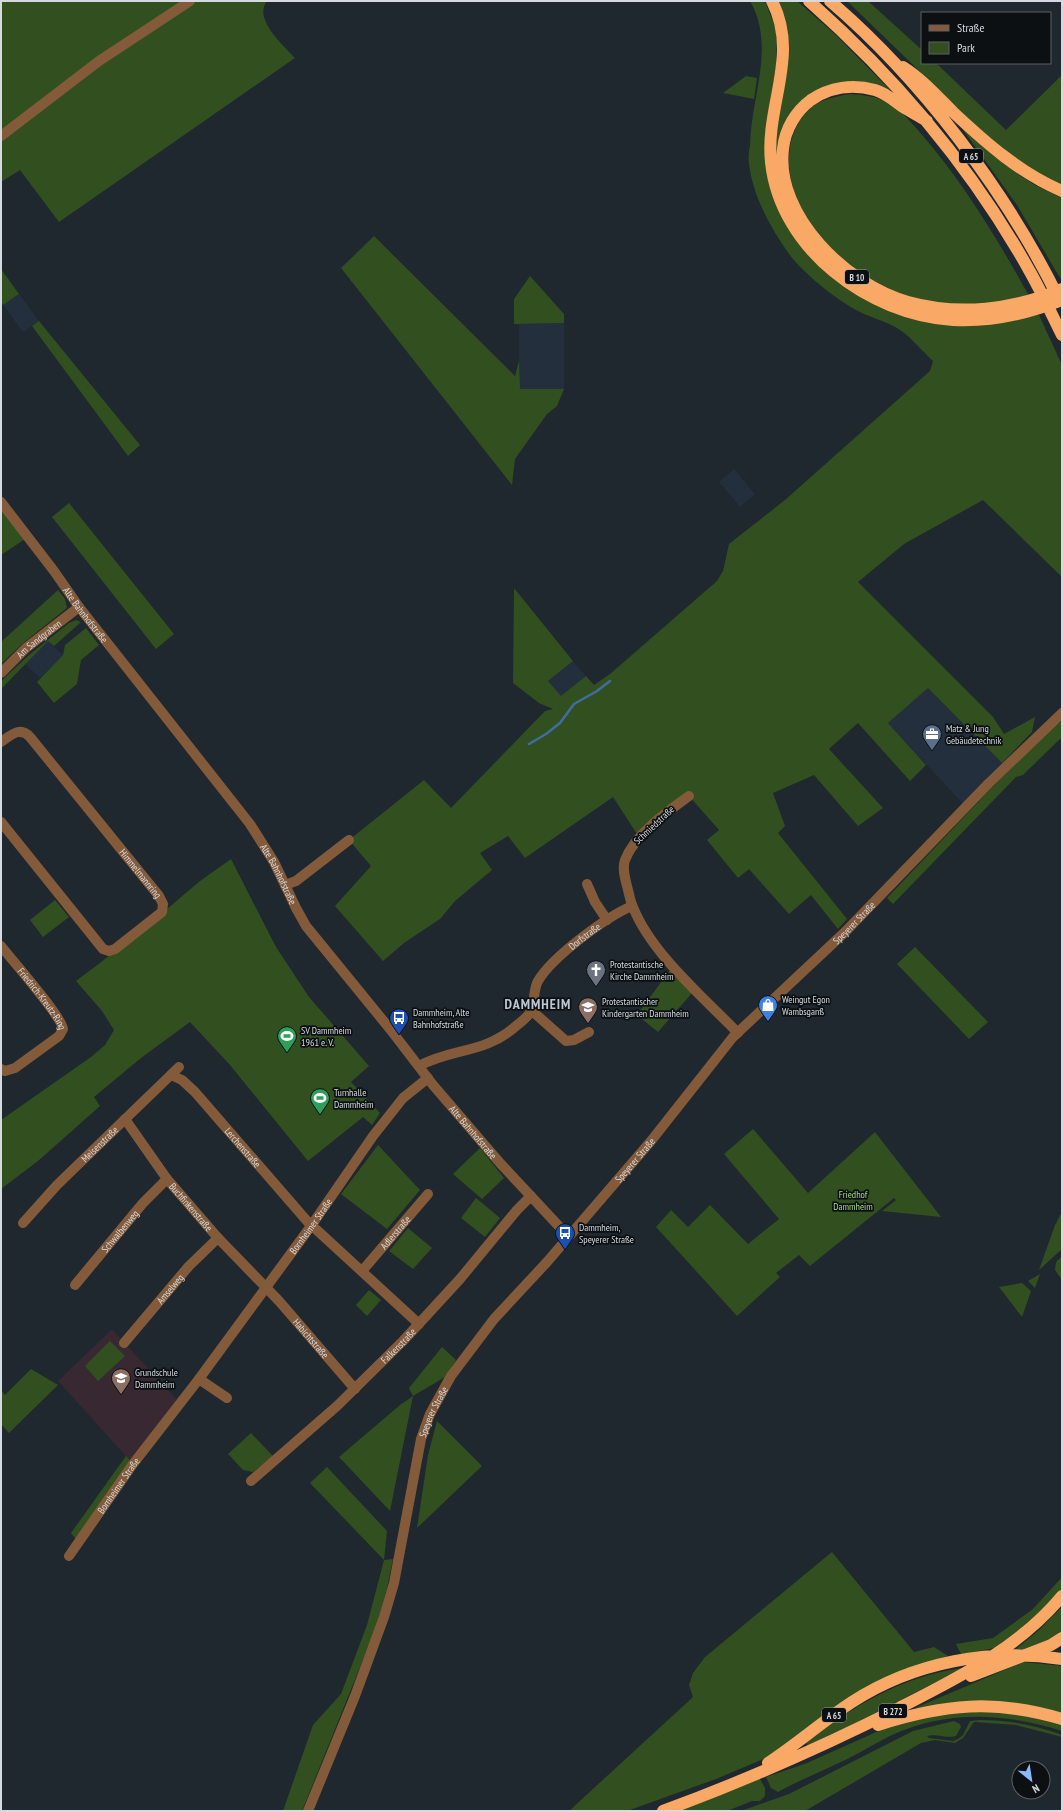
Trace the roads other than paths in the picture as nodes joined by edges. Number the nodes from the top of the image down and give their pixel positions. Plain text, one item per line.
1 (190, 1) edge
2 (772, 1) edge
3 (809, 1) edge
4 (830, 1) edge
5 (888, 57) junction
6 (927, 121) junction
7 (1, 136) edge
8 (784, 175) joint
9 (1062, 191) edge
10 (1062, 289) edge
11 (1062, 300) edge
12 (1062, 305) edge
13 (1062, 335) edge
14 (1, 502) edge
15 (79, 607) junction
16 (1, 673) edge
17 (1062, 713) edge
18 (1, 742) edge
19 (689, 796) dead end
20 (1, 822) edge
21 (349, 840) dead end
22 (285, 884) junction
23 (588, 884) dead end
24 (632, 906) junction
25 (607, 920) junction
26 (1, 946) edge
27 (531, 1010) junction
28 (589, 1032) dead end
29 (738, 1033) junction
30 (419, 1066) junction
31 (179, 1067) dead end
32 (1, 1070) edge
33 (171, 1075) junction
34 (428, 1078) junction
35 (125, 1120) junction
36 (167, 1179) junction
37 (428, 1194) dead end
38 (531, 1196) junction
39 (23, 1223) dead end
40 (311, 1226) junction
41 (568, 1236) junction
42 (218, 1238) junction
43 (362, 1271) junction
44 (75, 1285) dead end
45 (266, 1287) junction
46 (419, 1324) junction
47 (124, 1343) dead end
48 (199, 1379) junction
49 (355, 1389) junction
50 (227, 1398) dead end
51 (251, 1481) dead end
52 (69, 1556) dead end
53 (1062, 1596) edge
54 (1062, 1638) edge
55 (1062, 1659) edge
56 (939, 1688) junction
57 (1062, 1719) edge
58 (846, 1734) junction
59 (736, 1783) junction
60 (308, 1811) edge
61 (663, 1811) edge

1 - 7 street
2 - 11 highway, B 10
3 - 6 highway, A 65
4 - 5 highway, A 65
5 - 9 highway, A 65
5 - 12 highway, A 65
6 - 8 highway, A 65
6 - 13 highway, A 65
8 - 10 highway, B 10
14 - 15 street, Alte Bahnhofstraße
15 - 16 street, Am Sandgraben
15 - 22 street, Alte Bahnhofstraße
17 - 29 street, Speyerer Straße
18 - 20 street, Himmelmannring
19 - 24 street, Schmiedstraße
21 - 22 street
22 - 30 street, Alte Bahnhofstraße
23 - 25 street
24 - 25 street, Dorfstraße
24 - 29 street
25 - 27 street, Dorfstraße
26 - 32 street, Friedrich-Kreutz-Ring
27 - 28 street
27 - 30 street
29 - 41 street, Speyerer Straße
30 - 34 street, Alte Bahnhofstraße
31 - 33 street, Meisenstraße
33 - 35 street, Meisenstraße
33 - 40 street, Lerchenstraße
34 - 38 street, Alte Bahnhofstraße
34 - 40 street, Bornheimer Straße
35 - 36 street, Buchfinkenstraße
35 - 39 street, Meisenstraße
36 - 42 street, Buchfinkenstraße
36 - 44 street, Schwalbenweg
37 - 43 street, Adlerstraße
38 - 41 street, Alte Bahnhofstraße
38 - 46 street, Falkenstraße
40 - 43 street
40 - 45 street, Bornheimer Straße
41 - 60 street, Speyerer Straße
42 - 45 street, Buchfinkenstraße
42 - 47 street, Amselweg
43 - 46 street
45 - 48 street, Bornheimer Straße
45 - 49 street, Habichtstraße
46 - 49 street, Falkenstraße
48 - 50 street
48 - 52 street, Bornheimer Straße
49 - 51 street, Falkenstraße
53 - 56 highway
54 - 56 highway
55 - 59 highway, A 65
56 - 58 highway, B 272
57 - 58 highway, A 65
58 - 59 highway, B 272
59 - 61 highway, B 272

